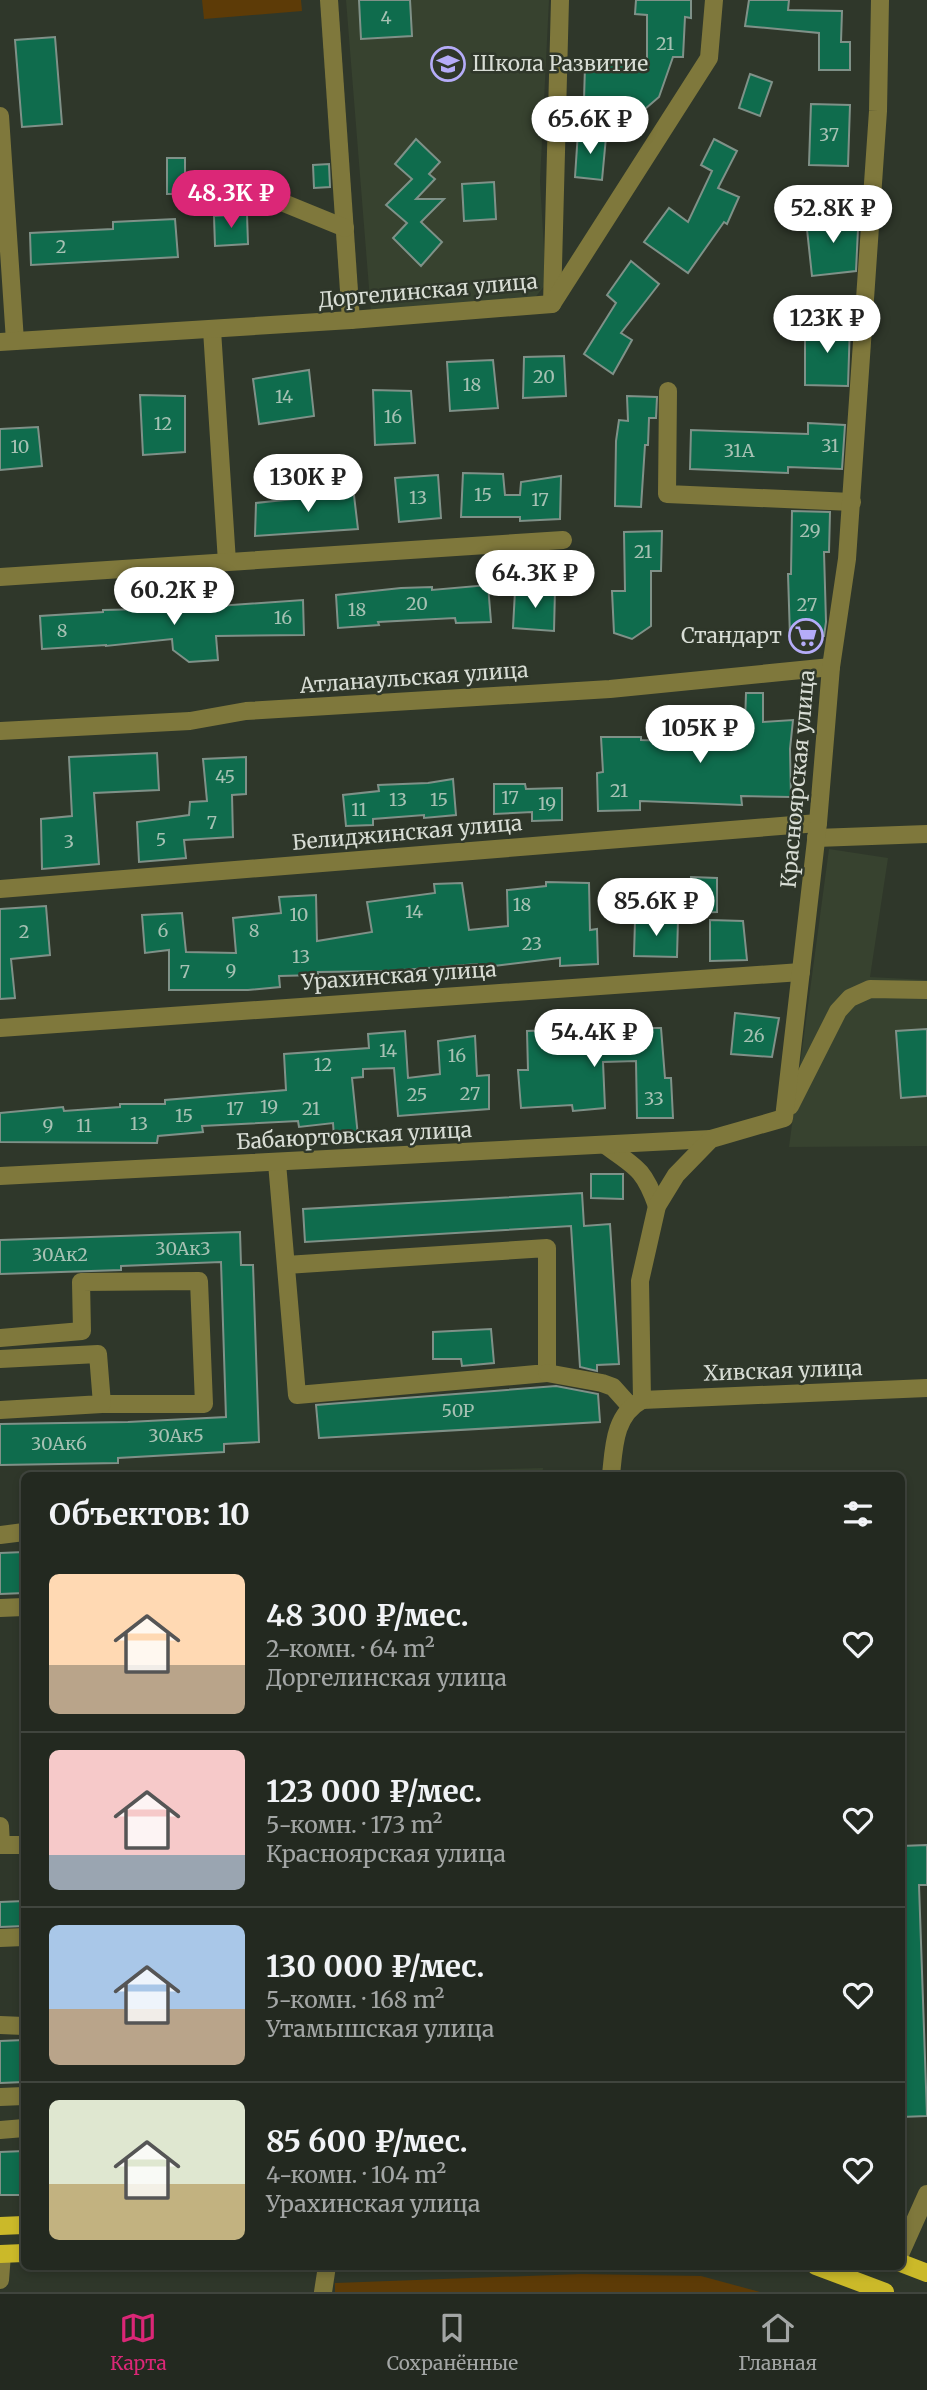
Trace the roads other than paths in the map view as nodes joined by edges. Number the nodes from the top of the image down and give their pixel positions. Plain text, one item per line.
1 (329, 0) edge
2 (560, 0) edge
3 (714, 0) edge
4 (880, 0) edge
5 (0, 116) edge
6 (215, 187) dead end
7 (345, 228) junction
8 (552, 304) junction
9 (351, 320) junction
10 (212, 330) junction
11 (8, 342) edge
12 (668, 391) dead end
13 (852, 502) junction
14 (563, 540) dead end
15 (227, 562) junction
16 (0, 577) edge
17 (831, 667) junction
18 (0, 731) edge
19 (817, 831) junction
20 (927, 834) edge
21 (0, 889) edge
22 (802, 972) junction
23 (927, 990) edge
24 (0, 1028) edge
25 (784, 1118) junction
26 (711, 1139) junction
27 (606, 1145) junction
28 (277, 1163) junction
29 (0, 1177) edge
30 (657, 1206) junction
31 (286, 1265) junction
32 (0, 1338) edge
33 (0, 1359) edge
34 (547, 1373) junction
35 (927, 1388) edge
36 (636, 1403) junction
37 (102, 1404) junction
38 (0, 1410) edge
39 (611, 1472) edge
40 (21, 1532) edge
41 (0, 1535) edge
42 (21, 1607) edge
43 (0, 1608) edge
44 (0, 1826) edge
45 (1, 1845) edge
46 (21, 1845) edge
47 (21, 1937) edge
48 (0, 1938) edge
49 (0, 2025) edge
50 (21, 2025) edge
51 (21, 2096) edge
52 (0, 2097) edge
53 (21, 2128) edge
54 (0, 2130) edge
55 (927, 2194) edge
56 (21, 2225) edge
57 (0, 2226) edge
58 (905, 2234) edge
59 (21, 2253) edge
60 (1, 2254) edge
61 (905, 2265) edge
62 (326, 2270) edge
63 (827, 2270) edge
64 (927, 2273) edge
65 (0, 2280) edge
66 (323, 2292) edge
67 (885, 2292) edge

1 - 7 street
2 - 8 street
3 - 8 street, Доргелинская улица
4 - 13 street, Красноярская улица
5 - 11 street
6 - 7 street
7 - 9 street
8 - 9 street, Доргелинская улица
9 - 10 street, Доргелинская улица
10 - 11 street, Доргелинская улица
10 - 15 street
12 - 13 street
13 - 17 street, Красноярская улица
14 - 15 street
15 - 16 street
17 - 18 street, Атланаульская улица
17 - 19 street, Красноярская улица
19 - 20 street, Белиджинская улица
19 - 21 street, Белиджинская улица
19 - 22 street, Красноярская улица
22 - 24 street, Урахинская улица
22 - 25 street, Красноярская улица
23 - 25 street
25 - 26 street
26 - 27 street, Бабаюртовская улица
26 - 30 street
27 - 28 street, Бабаюртовская улица
27 - 30 street
28 - 29 street, Бабаюртовская улица
28 - 31 street
30 - 36 street
31 - 34 street
31 - 34 street
32 - 37 street
33 - 37 street
34 - 36 street
35 - 36 street, Хивская улица
36 - 39 street
37 - 38 street
40 - 41 street
42 - 43 street
44 - 45 street
45 - 46 street
47 - 48 street
49 - 50 street
51 - 52 street
53 - 54 street
55 - 58 street
56 - 57 main road
59 - 60 main road
60 - 65 street
61 - 64 main road
62 - 66 street
63 - 67 main road

